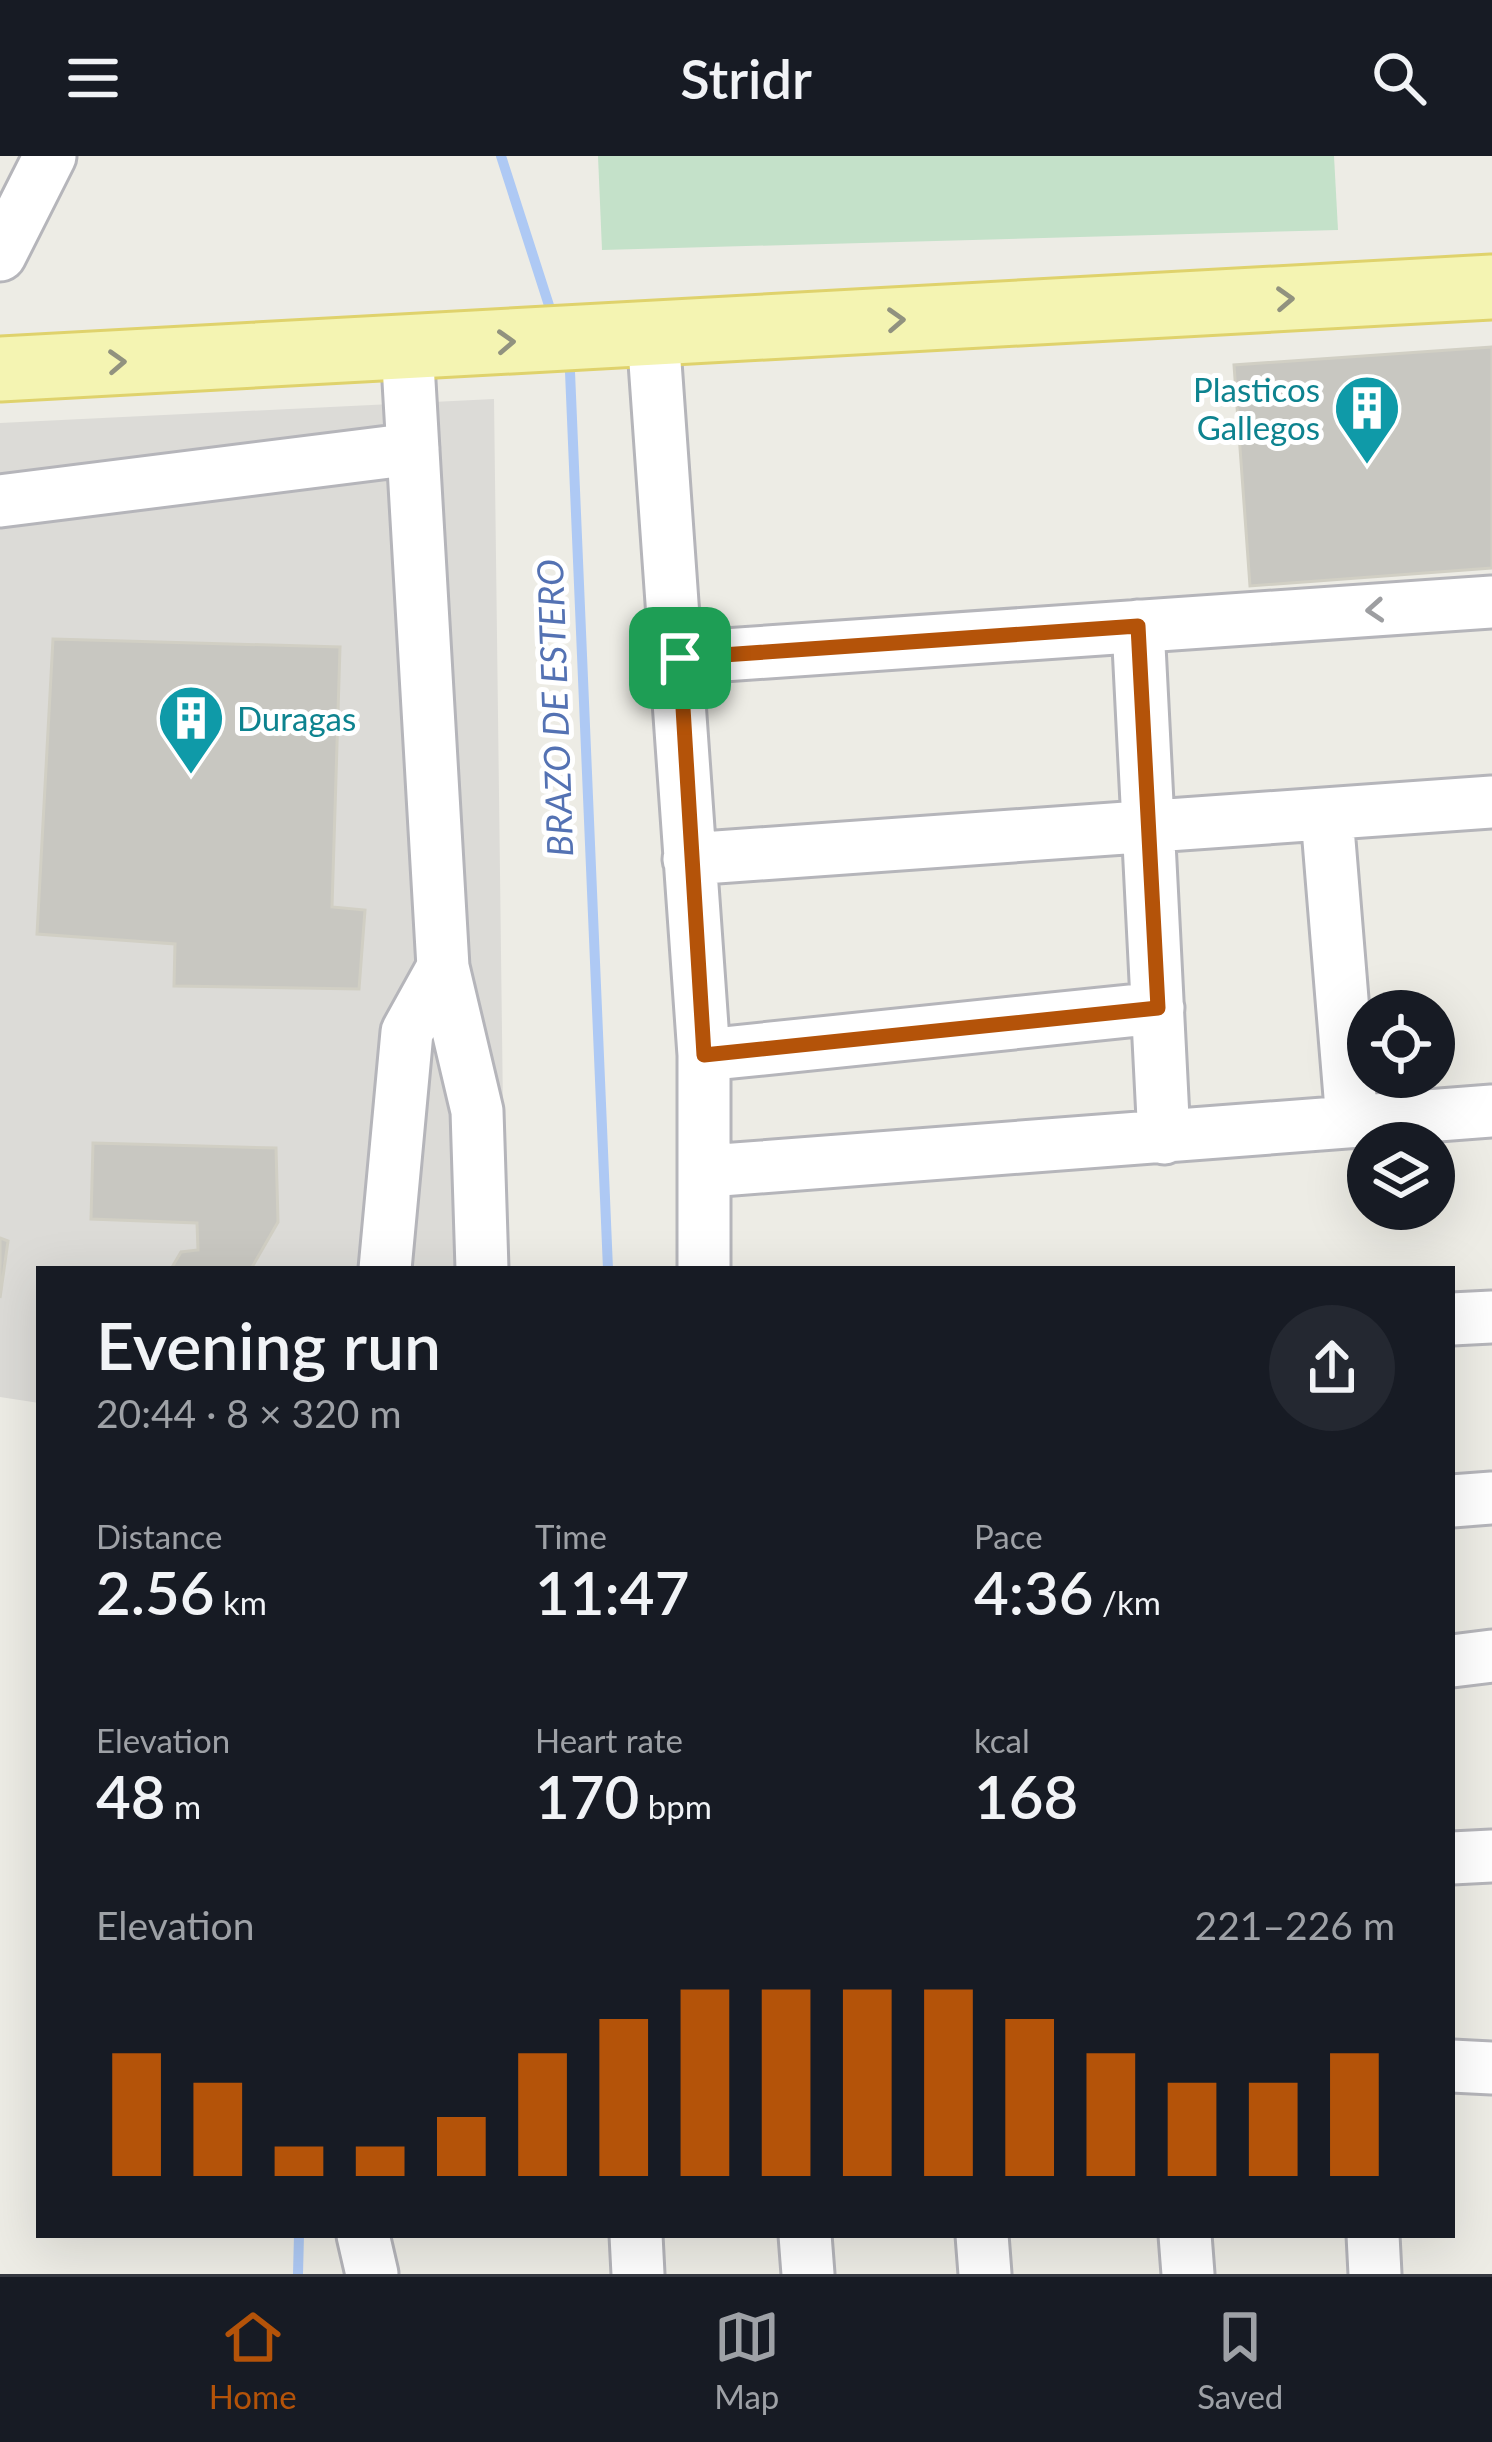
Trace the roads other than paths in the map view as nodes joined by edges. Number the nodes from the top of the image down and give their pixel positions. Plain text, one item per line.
1 (50, 156) edge
2 (0, 256) edge
3 (1492, 287) edge
4 (653, 334) junction
5 (407, 347) junction
6 (0, 368) edge
7 (413, 449) junction
8 (0, 502) edge
9 (1492, 602) edge
10 (1138, 626) junction
11 (680, 658) junction
12 (1492, 802) edge
13 (1327, 816) junction
14 (1148, 826) junction
15 (689, 859) junction
16 (442, 967) junction
17 (1158, 1008) junction
18 (704, 1055) junction
19 (1492, 1111) edge
20 (1352, 1121) junction
21 (1164, 1138) junction
22 (708, 1171) junction
23 (385, 1266) edge
24 (482, 1266) edge
25 (704, 1266) edge
26 (1492, 1317) edge
27 (1455, 1319) edge
28 (1492, 1498) edge
29 (1455, 1501) edge
30 (1492, 1656) edge
31 (1455, 1660) edge
32 (1492, 1856) edge
33 (1455, 1858) edge
34 (1455, 2066) edge
35 (1492, 2068) edge
36 (364, 2238) edge
37 (636, 2238) edge
38 (805, 2238) edge
39 (982, 2238) edge
40 (1185, 2238) edge
41 (1373, 2238) edge
42 (371, 2274) edge
43 (638, 2274) edge
44 (808, 2274) edge
45 (985, 2274) edge
46 (1189, 2274) edge
47 (1375, 2274) edge

1 - 2 street
4 -> 3 main road
5 -> 4 main road
4 - 11 street
6 -> 5 main road
5 - 7 street
7 - 8 street
7 - 16 street
9 -> 10 street
10 - 11 street
10 - 14 street
11 - 15 street
12 - 13 street
13 - 14 street
13 - 20 street
14 - 15 street
14 - 17 street
15 - 18 street
16 - 23 street
16 - 24 street
17 - 18 street
17 - 21 street
18 - 22 street
19 - 20 street
20 - 21 street
21 - 22 street
22 - 25 street
26 - 27 street
28 - 29 street
30 - 31 street
32 - 33 street
34 - 35 street
36 - 42 street
37 - 43 street
38 - 44 street
39 - 45 street
40 - 46 street
41 - 47 street

